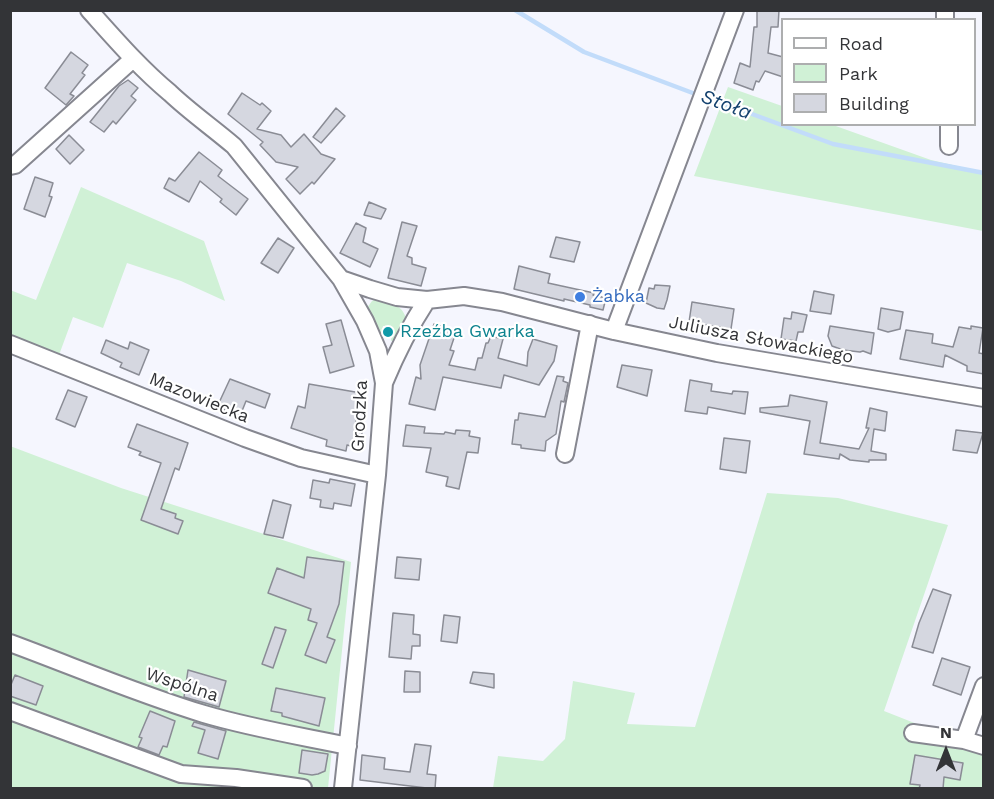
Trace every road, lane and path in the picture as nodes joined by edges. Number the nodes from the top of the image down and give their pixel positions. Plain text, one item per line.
1 (89, 10) edge
2 (735, 10) edge
3 (133, 59) junction
4 (949, 126) edge
5 (949, 146) dead end
6 (10, 166) edge
7 (341, 279) junction
8 (427, 300) junction
9 (590, 324) junction
10 (614, 331) junction
11 (10, 344) edge
12 (384, 383) junction
13 (984, 398) edge
14 (565, 454) dead end
15 (376, 475) junction
16 (10, 643) edge
17 (984, 686) edge
18 (10, 711) edge
19 (913, 733) dead end
20 (963, 740) junction
21 (348, 746) junction
22 (984, 746) edge
23 (303, 789) edge
24 (343, 789) edge

1 - 3 street, Grodzka
2 - 10 street
3 - 6 street
3 - 7 street, Grodzka
4 - 5 street
7 - 8 street, Juliusza Słowackiego
7 - 12 street, Grodzka
8 - 9 street, Juliusza Słowackiego
8 - 12 street
9 - 10 street, Juliusza Słowackiego
9 - 14 street
10 - 13 street, Juliusza Słowackiego
11 - 15 street, Mazowiecka
12 - 15 street, Grodzka
15 - 21 street, Grodzka
16 - 21 street, Wspólna
17 - 20 street
18 - 23 street
19 - 20 street
20 - 22 street
21 - 24 street, Grodzka

